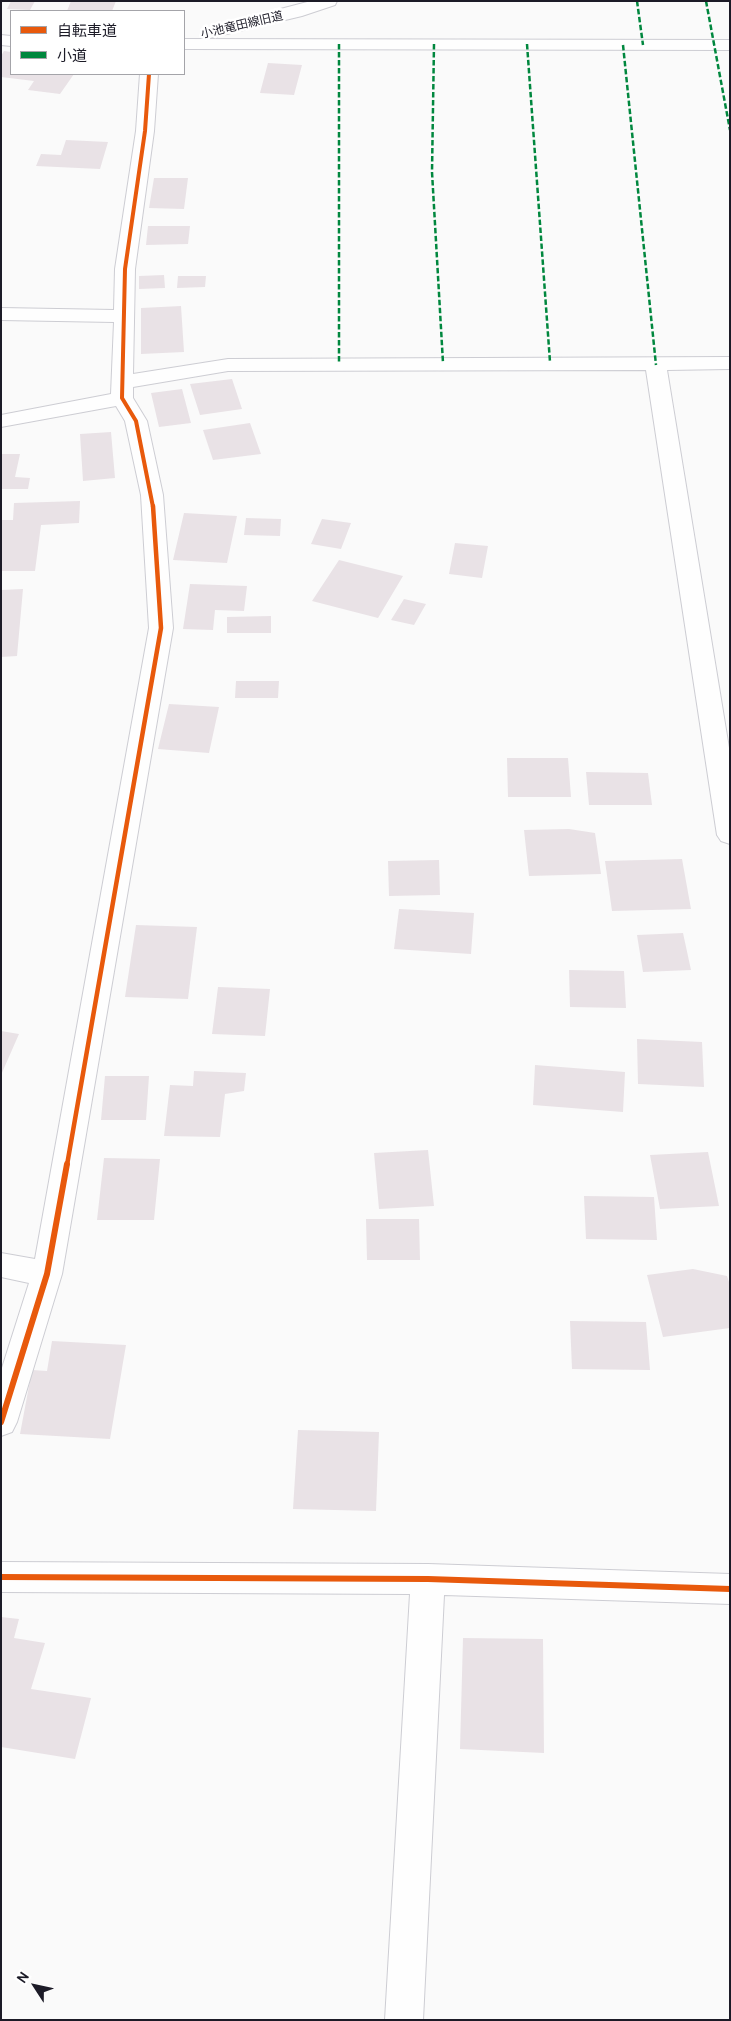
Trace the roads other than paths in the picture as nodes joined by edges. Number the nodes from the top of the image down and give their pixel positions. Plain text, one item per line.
1 (329, 1) edge
2 (185, 38) edge
3 (185, 44) edge
4 (730, 45) edge
5 (149, 75) edge
6 (1, 314) edge
7 (124, 316) junction
8 (730, 363) edge
9 (656, 364) junction
10 (122, 390) junction
11 (1, 421) edge
12 (730, 835) edge
13 (1, 1265) edge
14 (47, 1274) junction
15 (1, 1422) edge
16 (1, 1577) edge
17 (428, 1578) junction
18 (730, 1588) edge
19 (404, 2020) edge

1 - 2 street, 小池竜田線旧道
3 - 4 street
5 - 7 street
6 - 7 street
7 - 10 street
8 - 9 street
9 - 10 street
9 - 12 street
10 - 11 street
10 - 14 street
13 - 14 street
14 - 15 street
16 - 17 street
17 - 18 street
17 - 19 street

